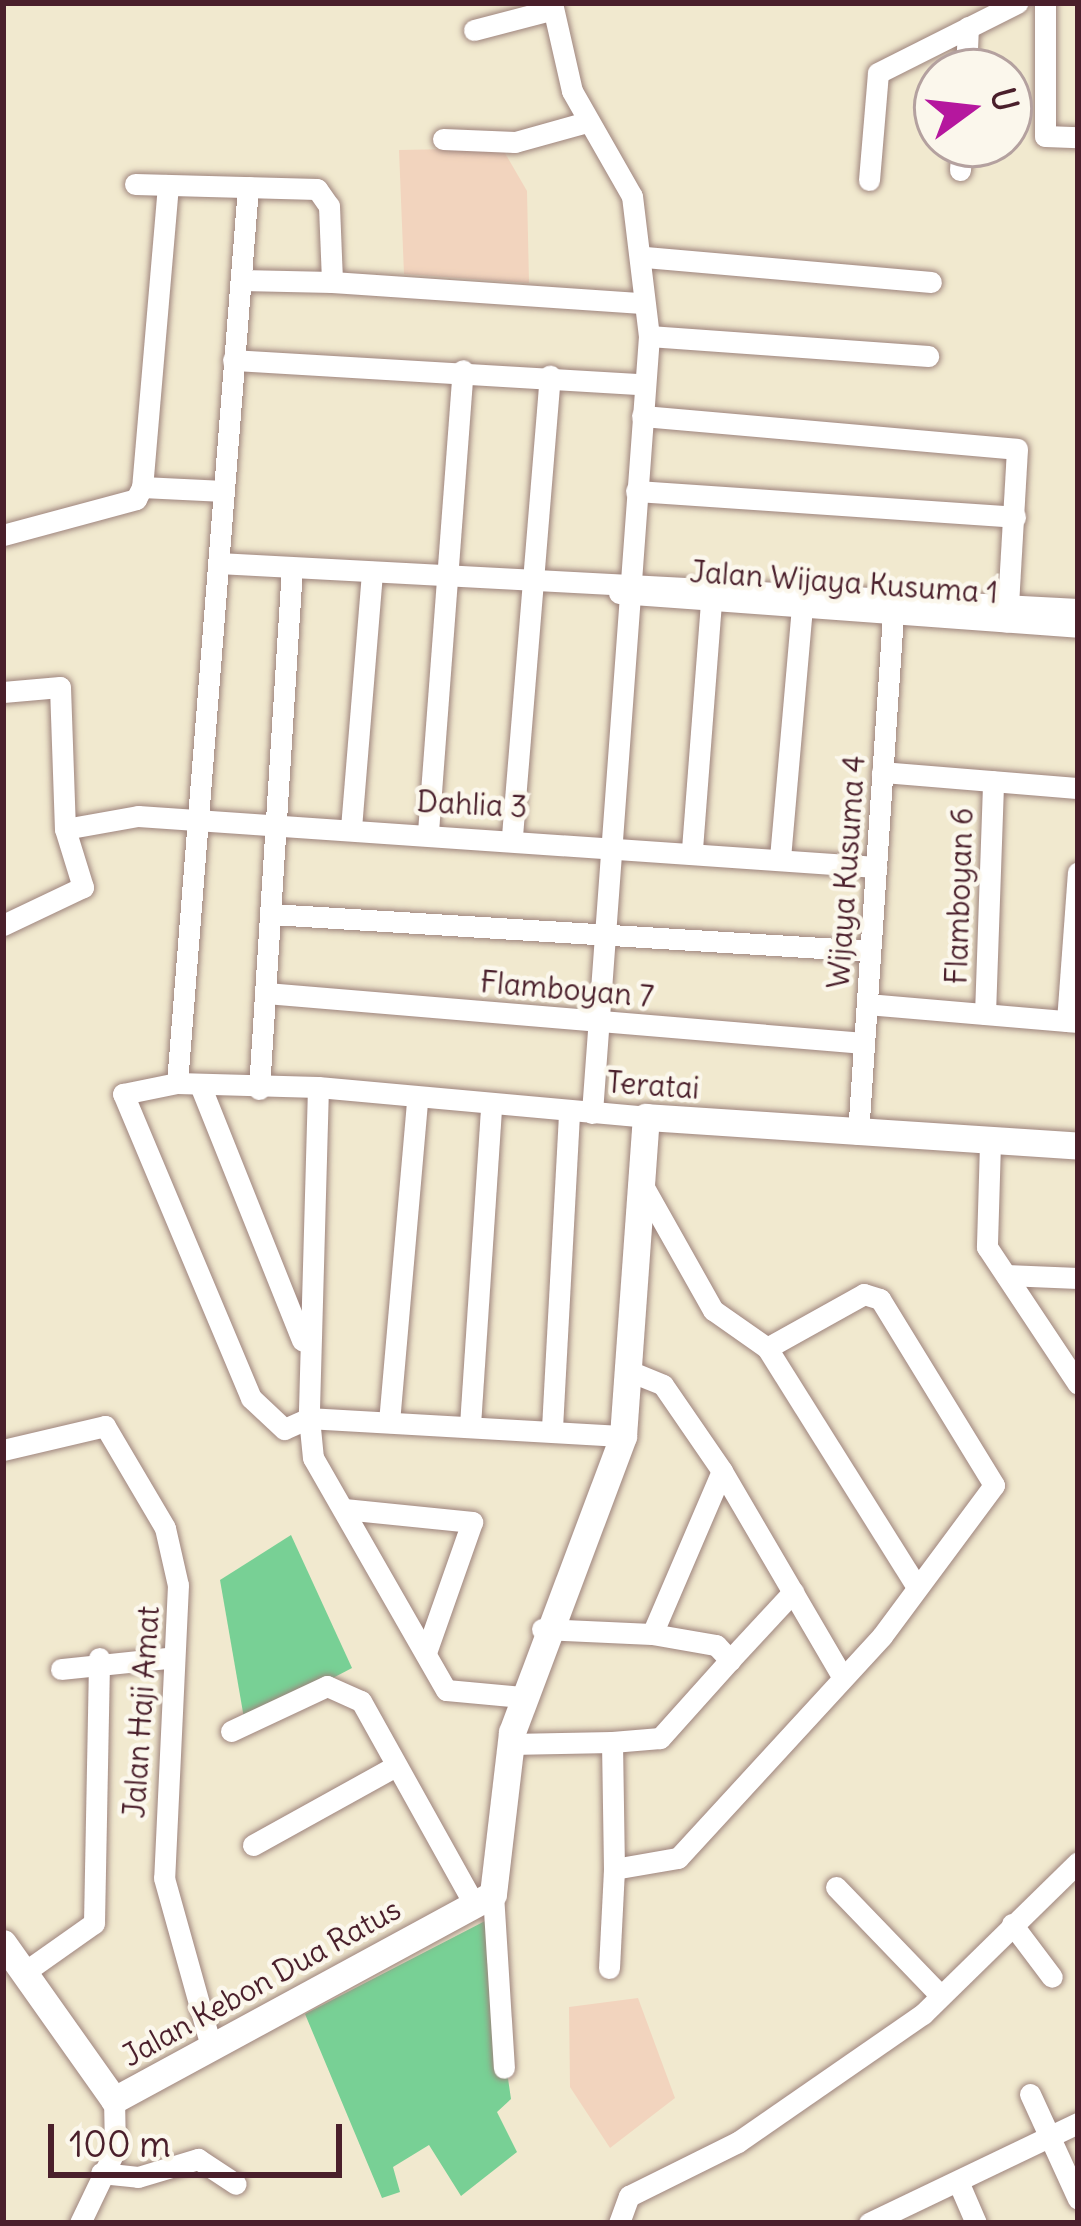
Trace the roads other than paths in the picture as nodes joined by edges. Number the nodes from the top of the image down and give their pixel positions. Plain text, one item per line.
1 (1017, 3) edge
2 (1045, 3) edge
3 (552, 7) edge
4 (968, 27) junction
5 (474, 30) dead end
6 (967, 48) edge
7 (586, 122) junction
8 (1078, 137) edge
9 (443, 139) dead end
10 (869, 180) dead end
11 (135, 184) dead end
12 (168, 185) junction
13 (248, 187) junction
14 (645, 257) junction
15 (241, 280) junction
16 (332, 282) junction
17 (931, 282) dead end
18 (638, 303) junction
19 (649, 336) junction
20 (928, 356) dead end
21 (233, 360) junction
22 (464, 370) junction
23 (550, 376) junction
24 (644, 384) junction
25 (642, 416) junction
26 (142, 487) junction
27 (224, 491) junction
28 (636, 491) junction
29 (1016, 517) junction
30 (3, 535) edge
31 (218, 563) junction
32 (292, 568) junction
33 (372, 572) junction
34 (450, 577) junction
35 (535, 582) junction
36 (622, 588) junction
37 (711, 604) junction
38 (802, 609) junction
39 (1078, 609) edge
40 (1007, 614) junction
41 (893, 615) junction
42 (1078, 627) edge
43 (3, 692) edge
44 (883, 772) junction
45 (993, 781) junction
46 (1078, 788) edge
47 (198, 821) junction
48 (277, 825) junction
49 (351, 828) junction
50 (65, 829) junction
51 (428, 832) junction
52 (512, 836) junction
53 (605, 842) junction
54 (692, 850) junction
55 (779, 858) junction
56 (876, 867) junction
57 (1078, 872) edge
58 (271, 914) junction
59 (3, 925) edge
60 (601, 934) junction
61 (870, 951) junction
62 (266, 993) junction
63 (867, 1004) junction
64 (985, 1014) junction
65 (1073, 1021) edge
66 (596, 1022) junction
67 (864, 1043) junction
68 (188, 1084) junction
69 (318, 1087) junction
70 (259, 1089) junction
71 (417, 1100) junction
72 (491, 1106) junction
73 (580, 1112) junction
74 (646, 1117) junction
75 (857, 1134) junction
76 (990, 1143) junction
77 (1078, 1146) edge
78 (642, 1184) junction
79 (1006, 1275) junction
80 (1078, 1278) edge
81 (767, 1348) junction
82 (307, 1351) junction
83 (634, 1372) junction
84 (1075, 1375) edge
85 (309, 1418) junction
86 (389, 1421) junction
87 (470, 1425) junction
88 (552, 1428) junction
89 (623, 1436) junction
90 (3, 1450) edge
91 (722, 1471) junction
92 (344, 1509) junction
93 (917, 1587) junction
94 (793, 1592) junction
95 (542, 1629) junction
96 (652, 1634) junction
97 (427, 1650) junction
98 (165, 1657) junction
99 (99, 1658) junction
100 (730, 1660) junction
101 (61, 1669) dead end
102 (840, 1673) junction
103 (522, 1697) junction
104 (231, 1731) dead end
105 (612, 1742) junction
106 (510, 1744) junction
107 (394, 1767) junction
108 (253, 1845) dead end
109 (1078, 1862) edge
110 (614, 1870) junction
111 (836, 1887) dead end
112 (484, 1899) junction
113 (1012, 1924) junction
114 (3, 1943) edge
115 (609, 1968) dead end
116 (26, 1971) junction
117 (1052, 1977) dead end
118 (940, 1996) junction
119 (211, 2046) junction
120 (504, 2068) dead end
121 (1030, 2094) dead end
122 (114, 2100) junction
123 (1078, 2122) edge
124 (1050, 2138) junction
125 (100, 2173) junction
126 (236, 2184) dead end
127 (960, 2186) junction
128 (1078, 2199) edge
129 (80, 2223) edge
130 (619, 2223) edge
131 (869, 2223) edge
132 (976, 2223) edge

1 - 4 street
2 - 8 street
3 - 5 street
3 - 7 street
4 - 6 street
4 - 10 street
7 - 9 street
7 - 14 street
11 - 12 street
12 - 13 street
12 - 26 street
13 - 15 street
13 - 16 street
14 - 17 street
14 - 18 street
15 - 16 street
15 - 21 street
16 - 18 street
18 - 19 street
19 - 20 street
19 - 24 street
21 - 22 street
21 - 27 street
22 - 23 street
22 - 34 street
23 - 24 street
23 - 35 street
24 - 25 street
25 - 28 street
25 - 29 street
26 - 27 street
26 - 30 street
27 - 31 street
28 - 29 street
28 - 36 street
29 - 40 street
31 - 32 street, Jalan Wijaya Kusuma 1
31 - 47 street
32 - 33 street, Jalan Wijaya Kusuma 1
32 - 48 street
33 - 34 street, Jalan Wijaya Kusuma 1
33 - 49 street
34 - 35 street, Jalan Wijaya Kusuma 1
34 - 51 street
35 - 36 street, Jalan Wijaya Kusuma 1
35 - 52 street
36 - 37 street, Jalan Wijaya Kusuma 1
36 - 40 street, Jalan Wijaya Kusuma 1
36 - 53 street
37 - 38 street, Jalan Wijaya Kusuma 1
37 - 54 street
38 - 41 street, Jalan Wijaya Kusuma 1
38 - 55 street
39 - 40 street, Jalan Wijaya Kusuma 1
40 - 41 street, Jalan Wijaya Kusuma 1
40 - 42 street, Jalan Wijaya Kusuma 1
41 - 44 street, Wijaya Kusuma 4
43 - 50 street
44 - 45 street
44 - 56 street, Wijaya Kusuma 4
45 - 46 street
45 - 64 street, Flamboyan 6
47 - 48 street, Dahlia 3
47 - 50 street, Dahlia 3
47 - 68 street
48 - 49 street, Dahlia 3
48 - 58 street
49 - 51 street, Dahlia 3
50 - 59 street
51 - 52 street, Dahlia 3
52 - 53 street, Dahlia 3
53 - 54 street, Dahlia 3
53 - 60 street
54 - 55 street, Dahlia 3
55 - 56 street, Dahlia 3
56 - 61 street, Wijaya Kusuma 4
57 - 65 street
58 - 60 street
58 - 62 street
60 - 61 street
60 - 66 street
61 - 63 street, Wijaya Kusuma 4
62 - 66 street, Flamboyan 7
62 - 70 street
63 - 64 street
63 - 67 street, Wijaya Kusuma 4
64 - 65 street
66 - 67 street, Flamboyan 7
66 - 73 street
67 - 75 street, Wijaya Kusuma 4
68 - 70 street, Teratai
68 - 82 street
68 - 85 street
69 - 70 street, Teratai
69 - 71 street, Teratai
69 - 82 street
71 - 72 street, Teratai
71 - 86 street
72 - 73 street, Teratai
72 - 87 street
73 - 74 street, Teratai
73 - 88 street
74 - 75 street, Teratai
74 - 78 street
75 - 76 street, Teratai
76 - 77 street, Teratai
76 - 79 street
78 - 81 street
78 - 83 street
79 - 80 street
79 - 84 street
81 - 93 street
81 - 93 street
82 - 85 street
83 - 89 street
83 - 91 street
85 - 86 street
85 - 92 street
86 - 87 street
87 - 88 street
88 - 89 street
89 - 95 street
90 - 98 street, Jalan Haji Amat
91 - 94 street
91 - 96 street
92 - 97 street
92 - 97 street
93 - 102 street
94 - 100 street
94 - 102 street
95 - 96 street
95 - 103 street
96 - 100 street
97 - 103 street
98 - 99 street
98 - 119 street, Jalan Haji Amat
99 - 101 street
99 - 116 street
100 - 105 street
102 - 110 street
103 - 106 street
104 - 107 street
105 - 106 street
105 - 110 street
106 - 112 street
107 - 108 street
107 - 112 street
109 - 113 street
110 - 115 street
111 - 118 street
112 - 119 street, Jalan Kebon Dua Ratus
112 - 120 street
113 - 117 street
113 - 118 street
114 - 116 street
116 - 122 street
118 - 130 street
119 - 122 street, Jalan Kebon Dua Ratus
121 - 124 street
122 - 125 street, Jalan Kebon Dua Ratus
123 - 124 street
124 - 127 street
124 - 128 street
125 - 126 street
125 - 129 street, Jalan Kebon Dua Ratus
127 - 131 street
127 - 132 street

